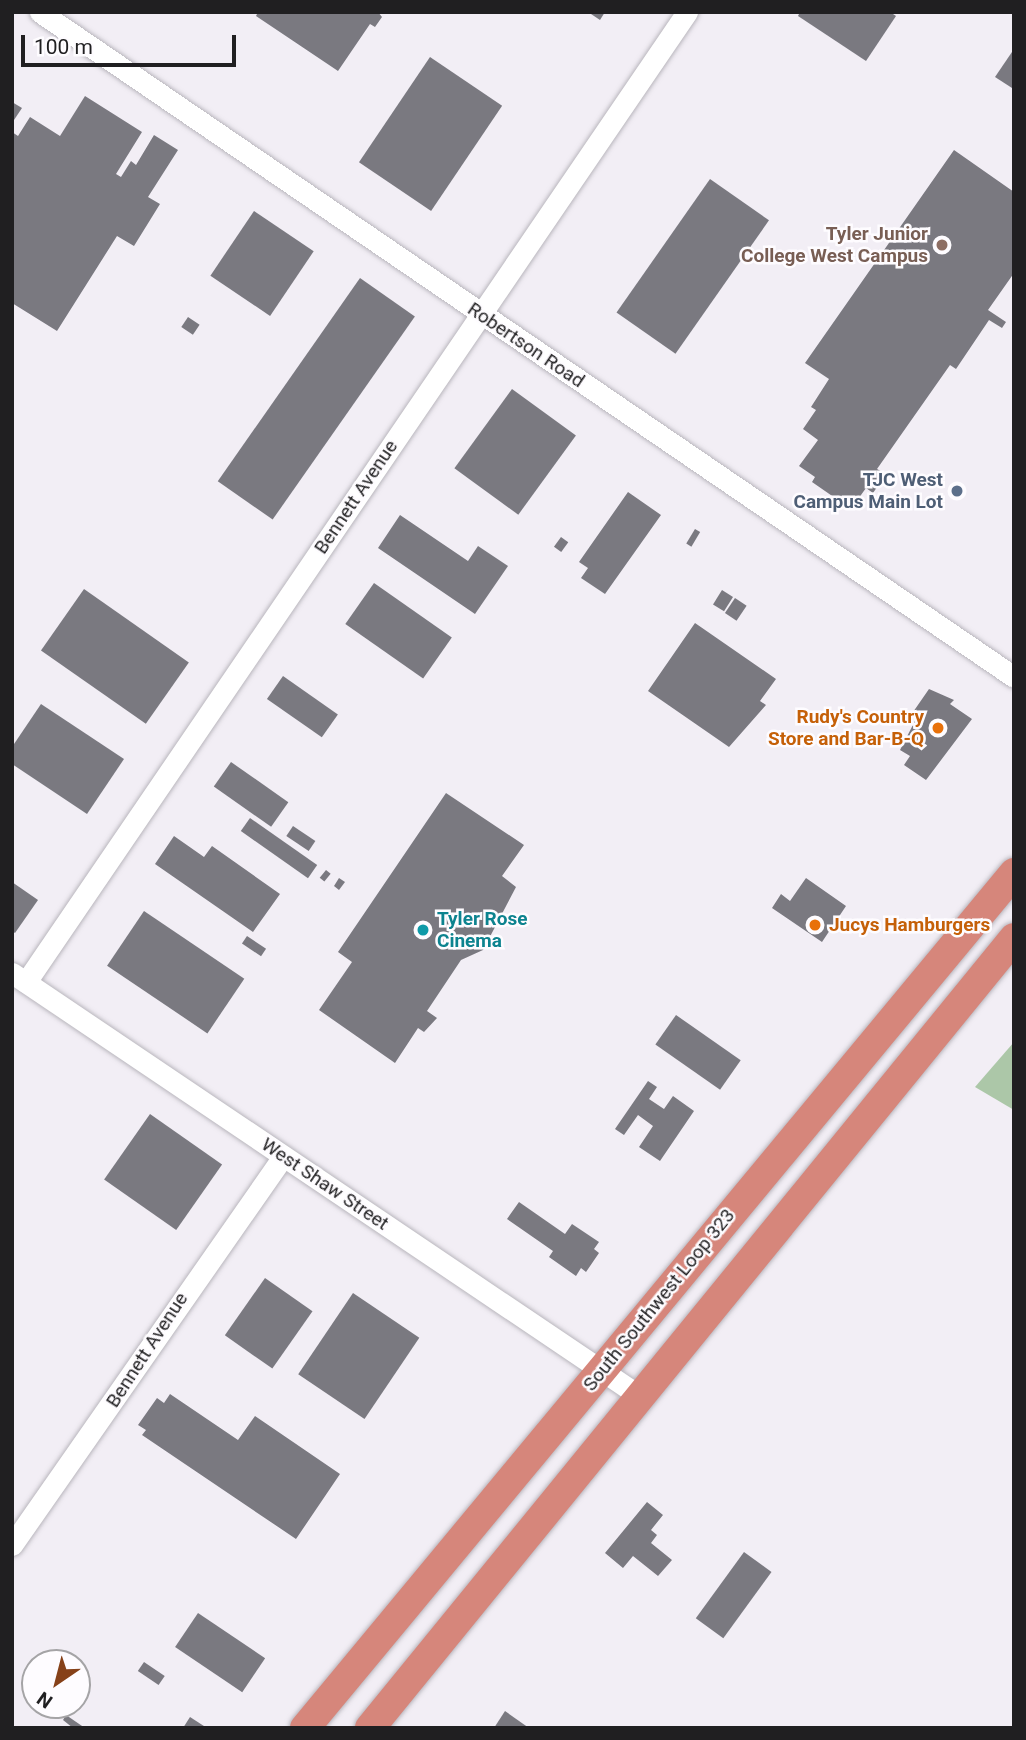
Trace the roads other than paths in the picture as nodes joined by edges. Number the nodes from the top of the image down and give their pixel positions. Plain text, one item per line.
1 (40, 12) edge
2 (687, 12) edge
3 (481, 314) junction
4 (1014, 677) edge
5 (1014, 873) edge
6 (1014, 938) edge
7 (19, 977) edge
8 (283, 1156) junction
9 (602, 1372) junction
10 (638, 1395) junction
11 (12, 1545) edge
12 (304, 1728) edge
13 (370, 1728) edge

1 - 3 street, Robertson Road
2 - 3 street, Bennett Avenue
3 - 4 street, Robertson Road
3 - 7 street, Bennett Avenue
5 - 9 highway, South Southwest Loop 323
6 - 10 highway
7 - 8 street, West Shaw Street
8 - 9 street, West Shaw Street
8 - 11 street, Bennett Avenue
9 - 10 street, West Shaw Street
9 - 12 highway, South Southwest Loop 323
10 - 13 highway

